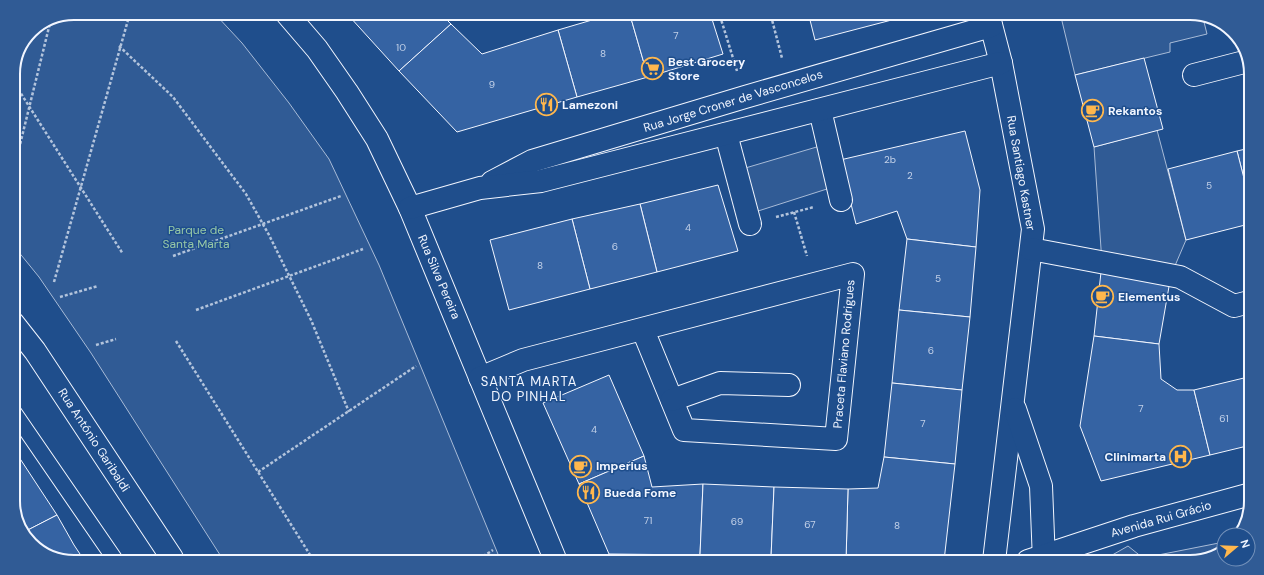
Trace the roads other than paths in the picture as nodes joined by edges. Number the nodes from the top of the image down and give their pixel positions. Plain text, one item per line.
1 (292, 20) edge
2 (990, 21) edge
3 (1243, 62) edge
4 (1001, 63) junction
5 (1194, 75) dead end
6 (820, 110) junction
7 (726, 134) junction
8 (480, 188) junction
9 (842, 200) dead end
10 (410, 208) junction
11 (750, 224) dead end
12 (1031, 249) junction
13 (1241, 304) edge
14 (642, 330) junction
15 (20, 332) edge
16 (480, 378) junction
17 (789, 385) dead end
18 (672, 400) junction
19 (1013, 402) junction
20 (20, 421) edge
21 (1244, 496) edge
22 (112, 555) edge
23 (170, 555) edge
24 (553, 555) edge
25 (995, 555) edge
26 (1038, 555) edge
27 (1051, 555) edge

1 - 10 street, Rua Silva Pereira
2 - 4 street, Rua Santiago Kastner
2 - 8 street, Rua Jorge Croner de Vasconcelos
3 - 5 street
4 - 6 street, Rua Jorge Croner de Vasconcelos
4 - 12 street, Rua Santiago Kastner
6 - 7 street, Rua Jorge Croner de Vasconcelos
6 - 9 street
7 - 8 street, Rua Jorge Croner de Vasconcelos
7 - 11 street
8 - 10 street, Rua Jorge Croner de Vasconcelos
10 - 16 street, Rua Silva Pereira
12 - 13 street
12 - 19 street, Rua Santiago Kastner
14 - 16 street, Praceta Flaviano Rodrigues
14 - 18 street, Praceta Flaviano Rodrigues
14 - 18 street, Praceta Flaviano Rodrigues
15 - 23 street, Rua António Garibaldi
16 - 24 street, Rua Silva Pereira
17 - 18 street
19 - 25 street, Rua Santiago Kastner
19 - 26 street, Rua Santiago Kastner
20 - 22 lane
21 - 27 street, Avenida Rui Grácio

